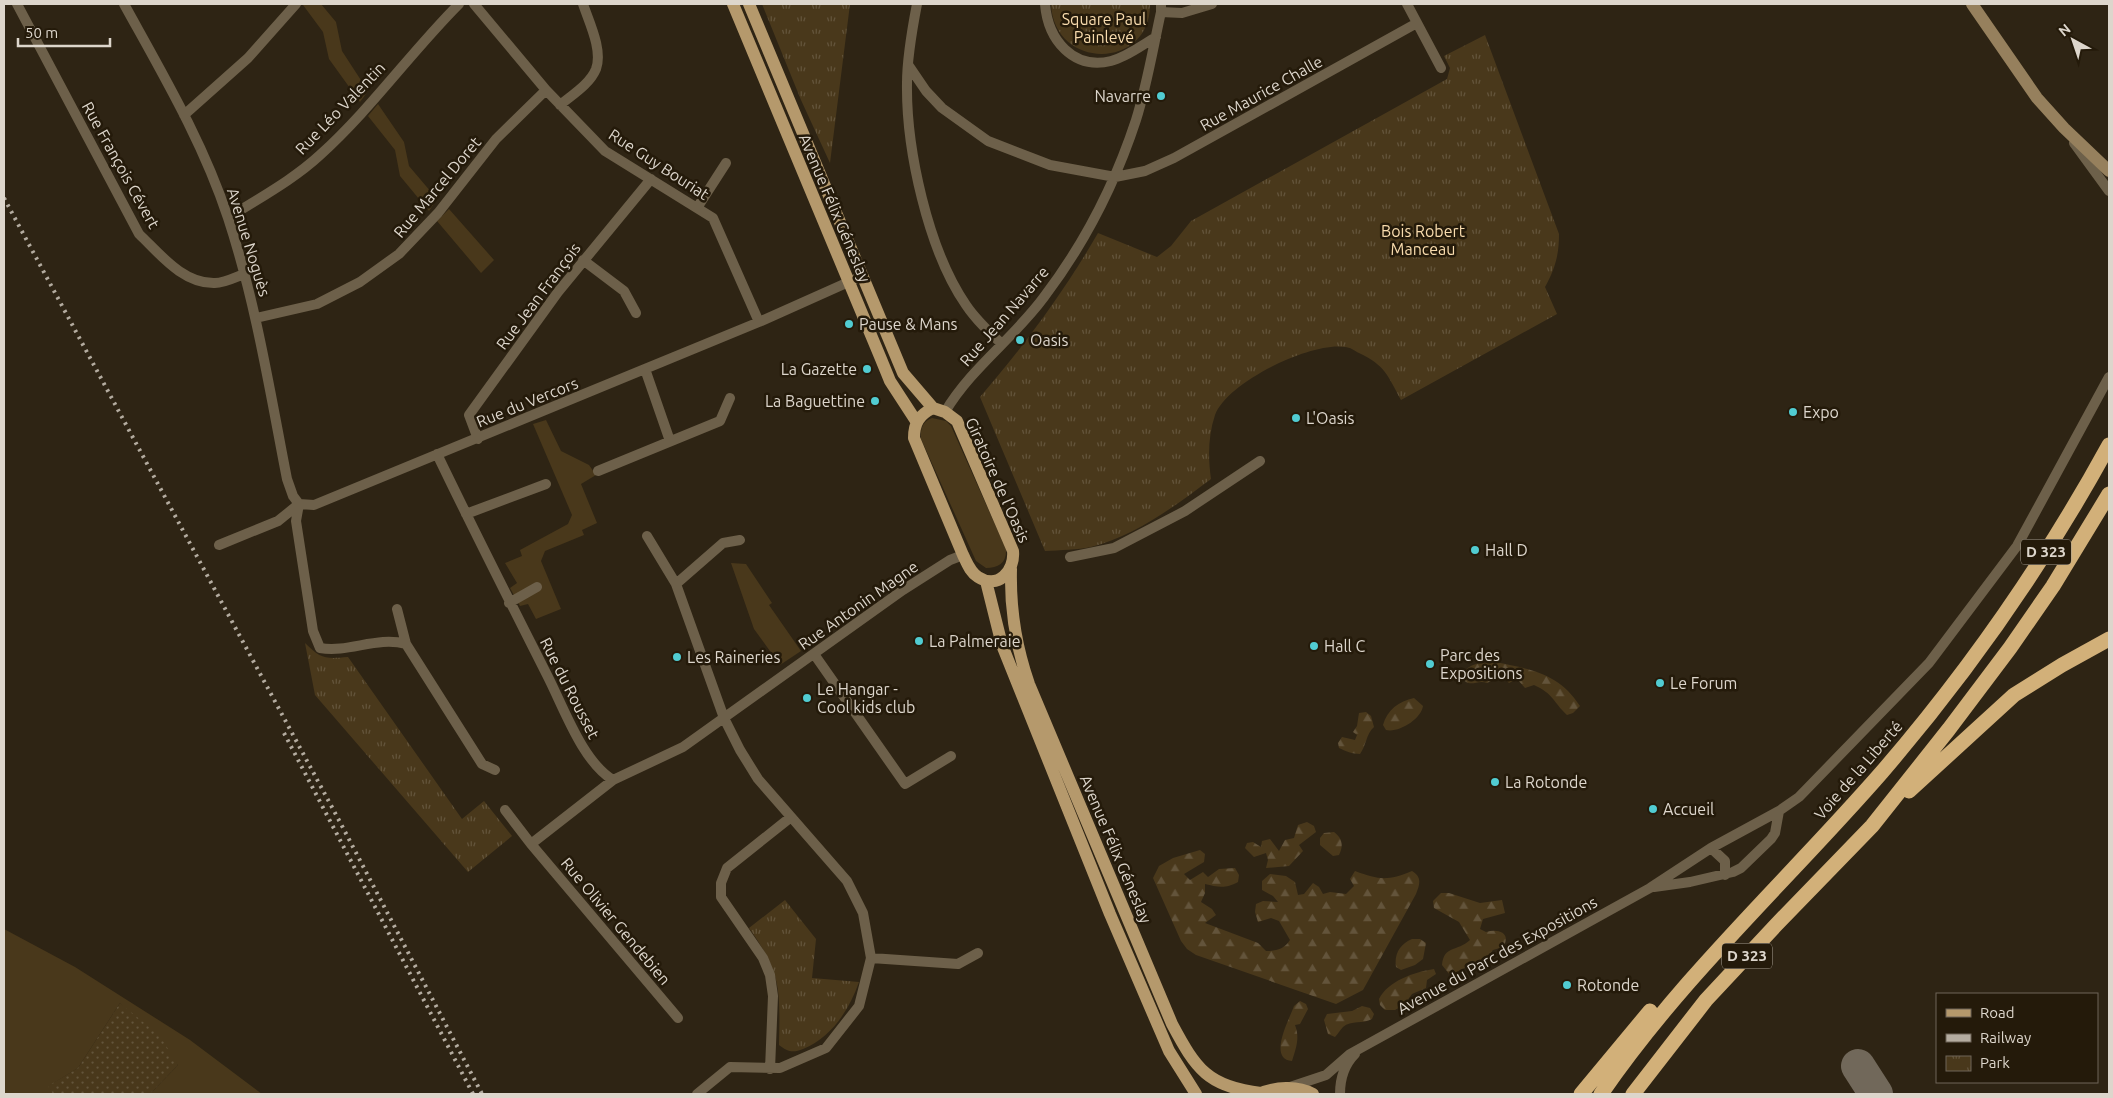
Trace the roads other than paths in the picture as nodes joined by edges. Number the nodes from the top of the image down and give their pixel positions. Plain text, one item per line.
1 (17, 4) edge
2 (124, 4) edge
3 (296, 4) edge
4 (459, 4) edge
5 (474, 4) edge
6 (583, 4) edge
7 (733, 4) edge
8 (749, 4) edge
9 (917, 4) edge
10 (1045, 4) edge
11 (1212, 4) edge
12 (1408, 4) edge
13 (1974, 5) edge
14 (1161, 8) edge
15 (1417, 23) junction
16 (1156, 37) junction
17 (909, 66) junction
18 (1441, 68) dead end
19 (546, 90) junction
20 (560, 105) junction
21 (184, 114) junction
22 (2064, 128) junction
23 (726, 163) dead end
24 (2109, 171) edge
25 (1115, 177) junction
26 (651, 179) junction
27 (2109, 191) edge
28 (697, 208) junction
29 (228, 218) junction
30 (583, 260) junction
31 (244, 274) junction
32 (862, 276) junction
33 (849, 282) junction
34 (636, 312) dead end
35 (256, 318) junction
36 (759, 322) junction
37 (1002, 344) junction
38 (645, 369) junction
39 (2109, 378) edge
40 (730, 398) dead end
41 (933, 408) junction
42 (945, 412) junction
43 (916, 421) junction
44 (478, 439) junction
45 (670, 441) junction
46 (2109, 445) edge
47 (437, 454) junction
48 (1260, 461) dead end
49 (598, 471) dead end
50 (546, 484) dead end
51 (2109, 494) edge
52 (300, 504) junction
53 (466, 514) junction
54 (647, 536) dead end
55 (740, 540) dead end
56 (218, 545) dead end
57 (963, 555) junction
58 (1070, 557) dead end
59 (1011, 569) junction
60 (986, 581) junction
61 (676, 584) junction
62 (537, 587) dead end
63 (509, 603) junction
64 (396, 609) dead end
65 (2109, 639) edge
66 (406, 644) junction
67 (814, 654) junction
68 (724, 718) junction
69 (951, 756) dead end
70 (495, 770) dead end
71 (613, 780) junction
72 (505, 810) dead end
73 (1779, 811) junction
74 (791, 817) junction
75 (1872, 826) junction
76 (531, 844) junction
77 (1712, 848) junction
78 (1725, 875) junction
79 (1650, 888) junction
80 (1739, 926) junction
81 (978, 953) dead end
82 (871, 958) junction
83 (678, 1018) dead end
84 (1359, 1049) junction
85 (770, 1069) junction
86 (1289, 1088) junction
87 (697, 1094) edge
88 (1196, 1094) edge
89 (1260, 1094) edge
90 (1313, 1094) edge
91 (1340, 1094) edge
92 (1581, 1094) edge
93 (1600, 1094) edge
94 (1633, 1094) edge

1 - 31 street, Rue François Cévert
2 - 21 street, Avenue Noguès
3 - 21 street
4 - 29 street, Rue Léo Valentin
5 - 19 street, Rue Guy Bouriat
6 - 20 street
7 - 33 main road, Avenue Félix Géneslay
8 - 32 main road, Avenue Félix Géneslay
9 - 17 street
10 - 16 street
11 - 14 street
12 - 15 street
13 - 22 street
14 - 16 street, Rue Jean Navarre
15 - 18 street
15 - 25 street, Rue Maurice Challe
16 - 25 street, Rue Jean Navarre
17 - 25 street
17 - 37 street
19 - 20 street, Rue Guy Bouriat
19 - 35 street, Rue Marcel Doret
20 - 26 street, Rue Guy Bouriat
21 - 29 street, Avenue Noguès
22 - 24 street
22 - 27 street
23 - 28 street
25 - 37 street, Rue Jean Navarre
26 - 28 street, Rue Guy Bouriat
26 - 30 street, Rue Jean François
28 - 36 street, Rue Guy Bouriat
29 - 31 street, Avenue Noguès
30 - 34 street
30 - 44 street, Rue Jean François
31 - 35 street, Avenue Noguès
32 - 33 street, Rue du Vercors
32 - 41 main road, Avenue Félix Géneslay
33 - 36 street, Rue du Vercors
33 - 43 main road, Avenue Félix Géneslay
35 - 52 street, Avenue Noguès
36 - 38 street, Rue du Vercors
37 - 42 street, Rue Jean Navarre
38 - 44 street, Rue du Vercors
38 - 45 street
39 - 73 street, Avenue du Parc des Expositions
40 - 45 street
41 - 42 main road, Giratoire de l'Oasis
41 - 43 main road
42 - 59 main road, Giratoire de l'Oasis
43 - 57 main road
44 - 47 street, Rue du Vercors
45 - 49 street
46 - 80 highway, Voie de la Liberté / D 323
47 - 52 street, Rue du Vercors
47 - 53 street, Rue du Rousset
48 - 58 street
50 - 53 street
51 - 75 highway, D 323
52 - 56 street
52 - 66 street
53 - 63 street, Rue du Rousset
54 - 61 street
55 - 61 street
57 - 60 main road
57 - 67 street, Rue Antonin Magne
59 - 60 main road, Giratoire de l'Oasis
59 - 89 main road, Avenue Félix Géneslay
60 - 88 main road, Avenue Félix Géneslay
61 - 68 street
62 - 63 street
63 - 71 street, Rue du Rousset
64 - 66 street
65 - 75 highway
66 - 70 street
67 - 68 street, Rue Antonin Magne
67 - 69 street
68 - 71 street
68 - 74 street
71 - 76 street
72 - 76 street, Rue Olivier Gendebien
73 - 77 street, Avenue du Parc des Expositions
73 - 78 street, Avenue du Parc des Expositions
74 - 82 street
74 - 85 street
75 - 94 highway, D 323
76 - 83 street, Rue Olivier Gendebien
77 - 78 street
77 - 79 street, Avenue du Parc des Expositions
78 - 79 street, Avenue du Parc des Expositions
79 - 84 street, Avenue du Parc des Expositions
80 - 92 highway
80 - 93 highway, Voie de la Liberté / D 323
81 - 82 street
82 - 85 street
84 - 86 street, Avenue du Parc des Expositions
84 - 91 street, Avenue du Parc des Expositions
85 - 87 street
86 - 89 main road, Avenue Félix Géneslay
86 - 90 main road

